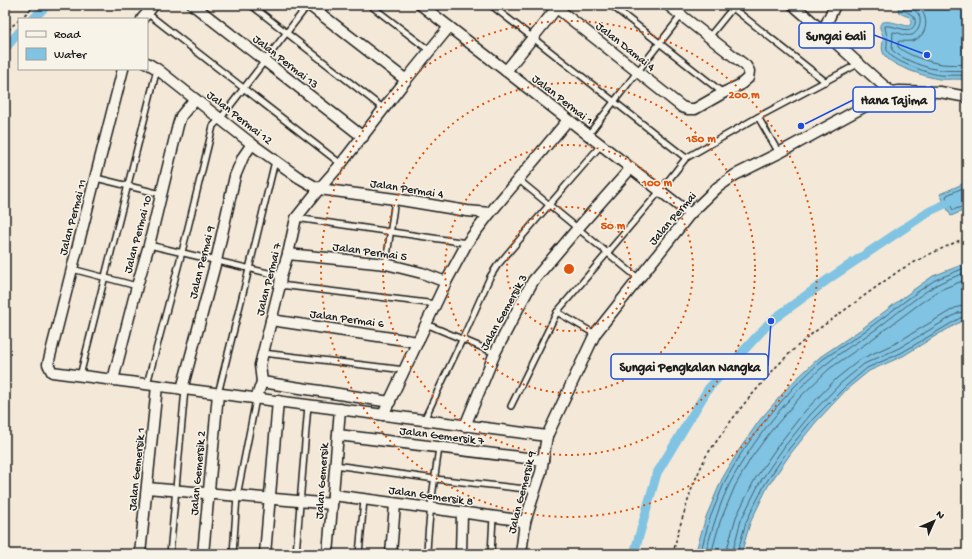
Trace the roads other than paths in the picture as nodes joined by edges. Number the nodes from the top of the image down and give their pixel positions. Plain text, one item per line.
1 (193, 5) edge
2 (251, 5) edge
3 (308, 5) edge
4 (370, 5) edge
5 (421, 5) edge
6 (491, 5) edge
7 (611, 5) edge
8 (668, 5) edge
9 (792, 5) edge
10 (835, 5) edge
11 (556, 6) edge
12 (732, 6) edge
13 (147, 12) edge
14 (681, 16) junction
15 (449, 27) junction
16 (823, 31) junction
17 (287, 33) junction
18 (709, 37) junction
19 (533, 38) junction
20 (659, 43) junction
21 (430, 51) junction
22 (265, 61) junction
23 (148, 64) edge
24 (858, 64) junction
25 (157, 68) junction
26 (123, 70) edge
27 (637, 71) junction
28 (506, 72) junction
29 (406, 80) junction
30 (826, 82) junction
31 (244, 88) junction
32 (891, 92) junction
33 (723, 93) junction
34 (967, 97) edge
35 (195, 99) junction
36 (614, 102) junction
37 (384, 109) junction
38 (758, 118) junction
39 (220, 119) junction
40 (568, 120) junction
41 (588, 134) junction
42 (363, 137) junction
43 (252, 144) junction
44 (601, 145) junction
45 (779, 153) junction
46 (686, 158) junction
47 (275, 161) junction
48 (341, 164) junction
49 (631, 168) junction
50 (96, 178) junction
51 (519, 180) junction
52 (128, 186) junction
53 (319, 189) junction
54 (660, 191) junction
55 (161, 194) junction
56 (395, 199) junction
57 (549, 205) junction
58 (490, 213) junction
59 (690, 214) junction
60 (296, 218) junction
61 (578, 228) junction
62 (390, 232) junction
63 (467, 243) junction
64 (149, 245) junction
65 (182, 252) junction
66 (607, 253) junction
67 (288, 254) junction
68 (216, 260) junction
69 (386, 264) junction
70 (249, 268) junction
71 (72, 269) junction
72 (105, 278) junction
73 (638, 278) junction
74 (280, 281) junction
75 (446, 282) junction
76 (137, 286) junction
77 (436, 304) junction
78 (556, 312) junction
79 (272, 320) junction
80 (426, 324) junction
81 (595, 334) junction
82 (462, 340) junction
83 (418, 342) junction
84 (263, 353) junction
85 (495, 353) junction
86 (404, 370) junction
87 (80, 376) junction
88 (114, 380) junction
89 (262, 382) junction
90 (152, 385) junction
91 (183, 389) junction
92 (218, 394) junction
93 (256, 398) junction
94 (278, 401) junction
95 (390, 402) junction
96 (308, 405) junction
97 (512, 406) dead end
98 (340, 409) junction
99 (383, 415) junction
100 (424, 420) junction
101 (465, 426) junction
102 (338, 435) junction
103 (547, 436) junction
104 (439, 448) junction
105 (542, 460) junction
106 (335, 465) junction
107 (435, 479) junction
108 (147, 488) junction
109 (535, 490) junction
110 (176, 491) junction
111 (208, 494) junction
112 (237, 496) junction
113 (270, 499) junction
114 (332, 500) junction
115 (364, 500) junction
116 (300, 502) junction
117 (395, 504) junction
118 (430, 508) junction
119 (462, 513) junction
120 (493, 517) junction
121 (525, 522) junction
122 (140, 554) edge
123 (170, 554) edge
124 (203, 554) edge
125 (233, 554) edge
126 (265, 554) edge
127 (296, 554) edge
128 (328, 554) edge
129 (359, 554) edge
130 (391, 554) edge
131 (427, 554) edge
132 (461, 554) edge
133 (491, 554) edge
134 (521, 554) edge

1 - 22 street, Jalan Permai 13
2 - 17 lane
3 - 17 lane
3 - 29 street
4 - 21 lane
5 - 15 street, Jalan Permai 1
6 - 19 lane
7 - 20 lane
8 - 14 street
9 - 16 street
10 - 16 street
11 - 19 street
11 - 27 street, Jalan Damai 4
12 - 18 lane
12 - 30 lane
13 - 31 lane
14 - 18 street
14 - 20 lane
15 - 21 street, Jalan Permai 7
15 - 28 street, Jalan Permai 1
16 - 24 street
17 - 22 lane
17 - 37 lane
18 - 33 street
19 - 28 street
19 - 36 lane
20 - 27 lane
20 - 33 lane
21 - 29 street, Jalan Permai 7
22 - 31 lane
22 - 42 street, Jalan Permai 13
23 - 25 street, Jalan Permai 12
24 - 30 lane
24 - 32 street
25 - 35 street, Jalan Permai 12
25 - 52 lane
26 - 50 street, Jalan Permai 11
27 - 33 street, Jalan Damai 4
27 - 36 lane
28 - 40 street, Jalan Permai 1
29 - 37 street, Jalan Permai 7
30 - 38 lane
31 - 39 lane
31 - 48 lane
32 - 34 street
32 - 45 street, Jalan Permai
35 - 39 street, Jalan Permai 12
35 - 55 street, Jalan Permai 10
36 - 41 lane
36 - 46 lane
37 - 42 street, Jalan Permai 7
38 - 45 lane
38 - 46 lane
39 - 43 street, Jalan Permai 12
39 - 65 lane
40 - 41 street, Jalan Permai 1
40 - 51 street
41 - 44 street, Jalan Permai 1
42 - 48 street, Jalan Permai 7
43 - 47 street, Jalan Permai 12
43 - 68 street, Jalan Permai 9
44 - 49 street, Jalan Permai 1
44 - 57 lane
45 - 59 street, Jalan Permai
46 - 54 lane
47 - 53 street, Jalan Permai 12
47 - 70 lane
48 - 53 street, Jalan Permai 7
49 - 54 street, Jalan Permai 1
49 - 61 street, Jalan Gemersik 3
50 - 52 lane
50 - 71 street, Jalan Permai 11
51 - 57 lane
51 - 58 street
52 - 55 lane
52 - 72 lane
53 - 56 street, Jalan Permai 4
53 - 60 street, Jalan Permai 7
54 - 59 street, Jalan Permai 1
54 - 66 lane
55 - 64 street, Jalan Permai 10
56 - 58 street, Jalan Permai 4
56 - 62 lane
57 - 61 lane
57 - 82 lane
58 - 63 street
59 - 73 street, Jalan Permai
60 - 62 lane
60 - 67 street, Jalan Permai 7
61 - 66 lane
61 - 85 street, Jalan Gemersik 3
62 - 63 lane
62 - 69 lane
63 - 75 street
64 - 65 lane
64 - 76 street, Jalan Permai 10
65 - 68 lane
65 - 90 lane
66 - 73 lane
66 - 78 lane
67 - 69 street, Jalan Permai 5
67 - 74 street, Jalan Permai 7
68 - 70 lane
68 - 91 street, Jalan Permai 9
69 - 75 street, Jalan Permai 5
70 - 74 lane
70 - 92 lane
71 - 72 lane
71 - 87 street, Jalan Permai 11
72 - 76 lane
72 - 87 lane
73 - 81 street, Jalan Permai
74 - 77 lane
74 - 79 street, Jalan Permai 7
75 - 77 street
76 - 88 street, Jalan Permai 10
77 - 80 street
78 - 81 lane
78 - 97 lane
79 - 83 street, Jalan Permai 6
79 - 84 street, Jalan Permai 7
80 - 82 lane
80 - 83 street
81 - 103 street, Jalan Permai
82 - 85 lane
82 - 100 lane
83 - 86 street
84 - 86 lane
84 - 89 street, Jalan Permai 7
85 - 101 street, Jalan Gemersik 3
86 - 95 street
87 - 88 street
88 - 90 street
89 - 93 street, Jalan Permai 7
89 - 95 street
90 - 91 street
90 - 108 street, Jalan Gemersik 1
91 - 92 street
91 - 110 lane
92 - 93 street
92 - 111 street, Jalan Gemersik 2
93 - 94 street
93 - 112 lane
94 - 96 street
94 - 113 street
95 - 99 street
96 - 98 street
96 - 116 lane
98 - 99 street
98 - 102 street, Jalan Gemersik
99 - 100 street
100 - 101 street
101 - 103 street
102 - 104 street, Jalan Gemersik 7
102 - 106 street, Jalan Gemersik
103 - 105 street, Jalan Gemersik 9
104 - 105 street, Jalan Gemersik 7
104 - 107 lane
105 - 109 street, Jalan Gemersik 9
106 - 107 lane
106 - 114 street, Jalan Gemersik
107 - 109 lane
107 - 118 lane
108 - 110 street, Jalan Gemersik 8
108 - 122 street, Jalan Gemersik 1
109 - 121 street, Jalan Gemersik 9
110 - 111 street, Jalan Gemersik 8
110 - 123 lane
111 - 112 street, Jalan Gemersik 8
111 - 124 street, Jalan Gemersik 2
112 - 113 street, Jalan Gemersik 8
112 - 125 lane
113 - 116 street, Jalan Gemersik 8
113 - 126 street
114 - 115 street, Jalan Gemersik 8
114 - 116 street, Jalan Gemersik 8
114 - 128 street, Jalan Gemersik
115 - 117 street, Jalan Gemersik 8
115 - 129 lane
116 - 127 lane
117 - 118 street, Jalan Gemersik 8
117 - 130 street
118 - 119 street, Jalan Gemersik 8
118 - 131 lane
119 - 120 street, Jalan Gemersik 8
119 - 132 street
120 - 121 street, Jalan Gemersik 8
120 - 133 lane
121 - 134 street, Jalan Gemersik 9

